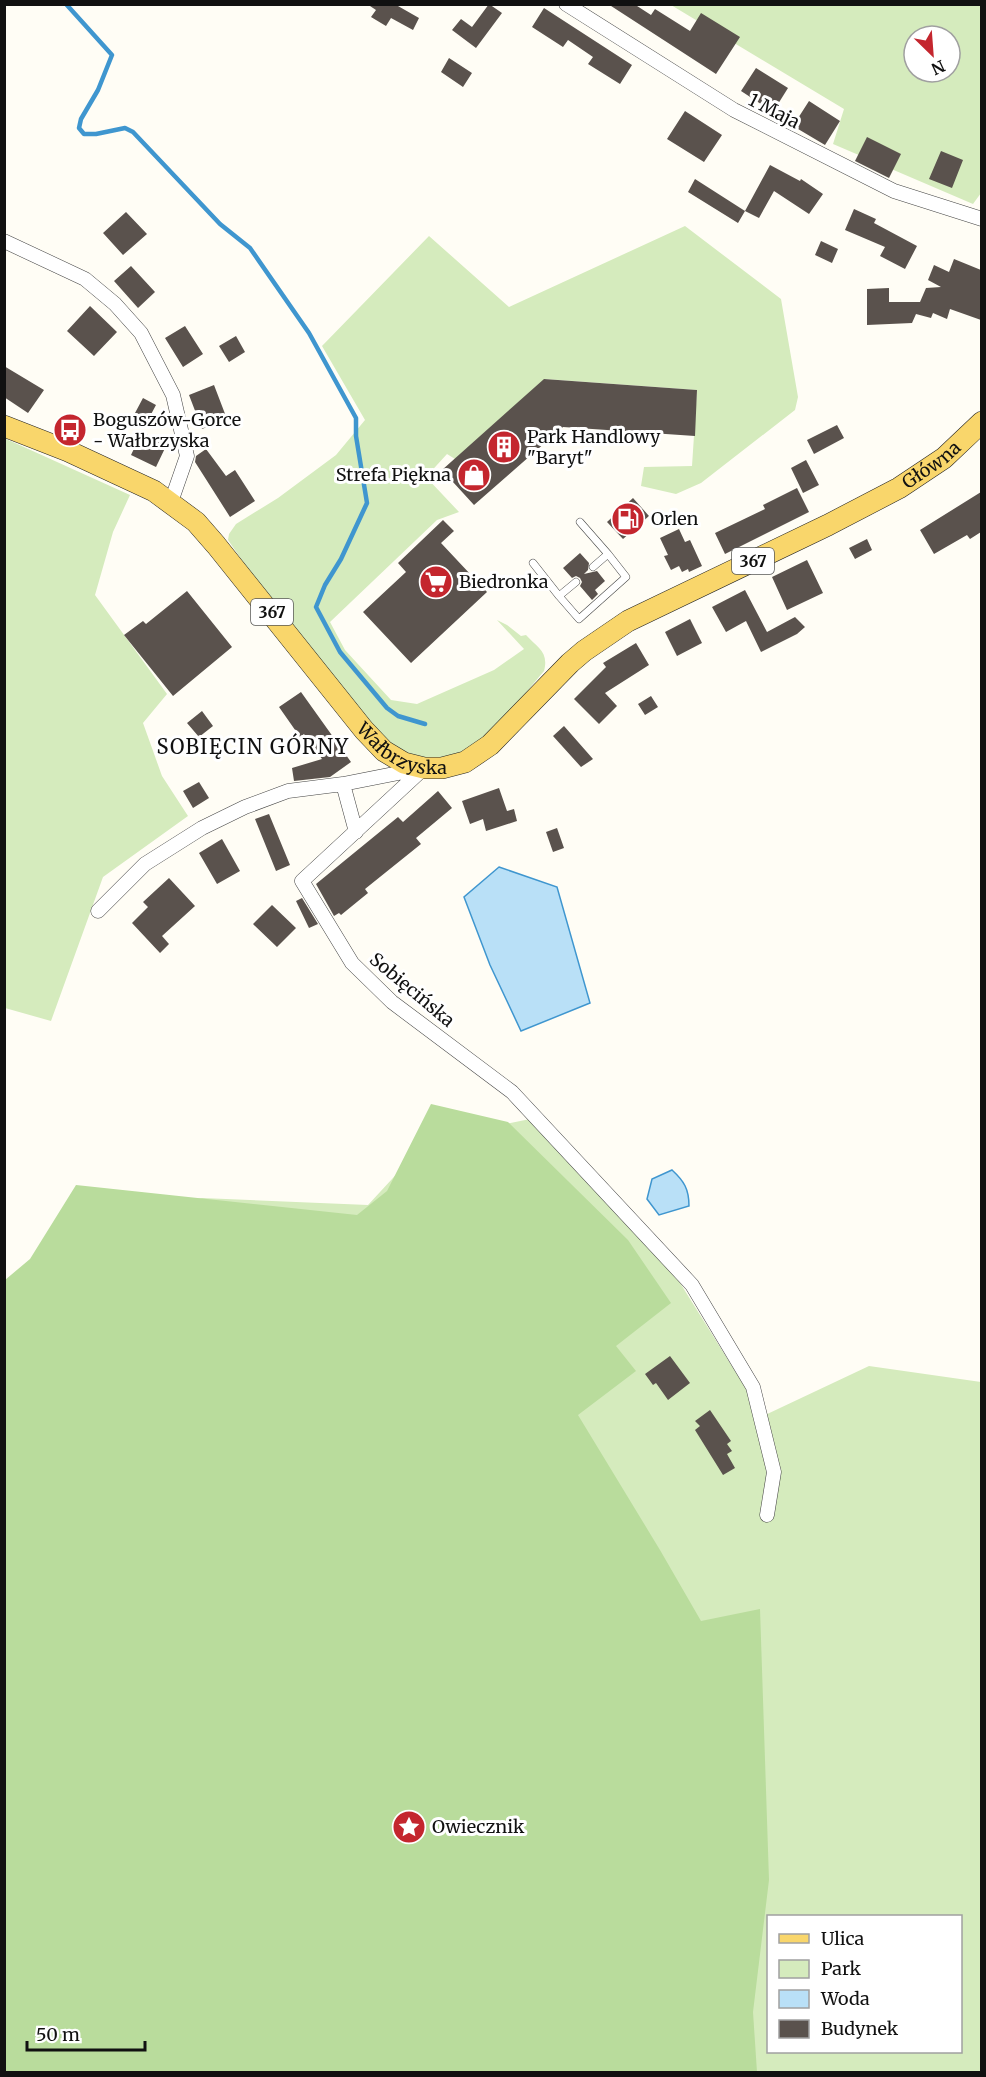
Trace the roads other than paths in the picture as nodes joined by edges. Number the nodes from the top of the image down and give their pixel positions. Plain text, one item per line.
1 (566, 4) edge
2 (981, 219) edge
3 (4, 241) edge
4 (981, 422) edge
5 (4, 426) edge
6 (877, 500) joint
7 (171, 502) junction
8 (580, 522) dead end
9 (608, 554) junction
10 (533, 563) dead end
11 (593, 567) dead end
12 (576, 582) dead end
13 (559, 596) junction
14 (424, 768) junction
15 (343, 784) junction
16 (356, 832) junction
17 (98, 911) dead end
18 (767, 1515) dead end

1 - 2 street, 1 Maja
3 - 7 street
4 - 6 main road, Główna / 367
5 - 7 main road, Wałbrzyska / 367
6 - 14 main road, Wałbrzyska / 367
7 - 14 main road, Wałbrzyska / 367
8 - 9 lane
9 - 11 lane
9 - 13 lane
10 - 13 lane
12 - 13 lane
14 - 15 street
14 - 16 street, Sobięcińska
15 - 16 street
15 - 17 street
16 - 18 street, Sobięcińska

